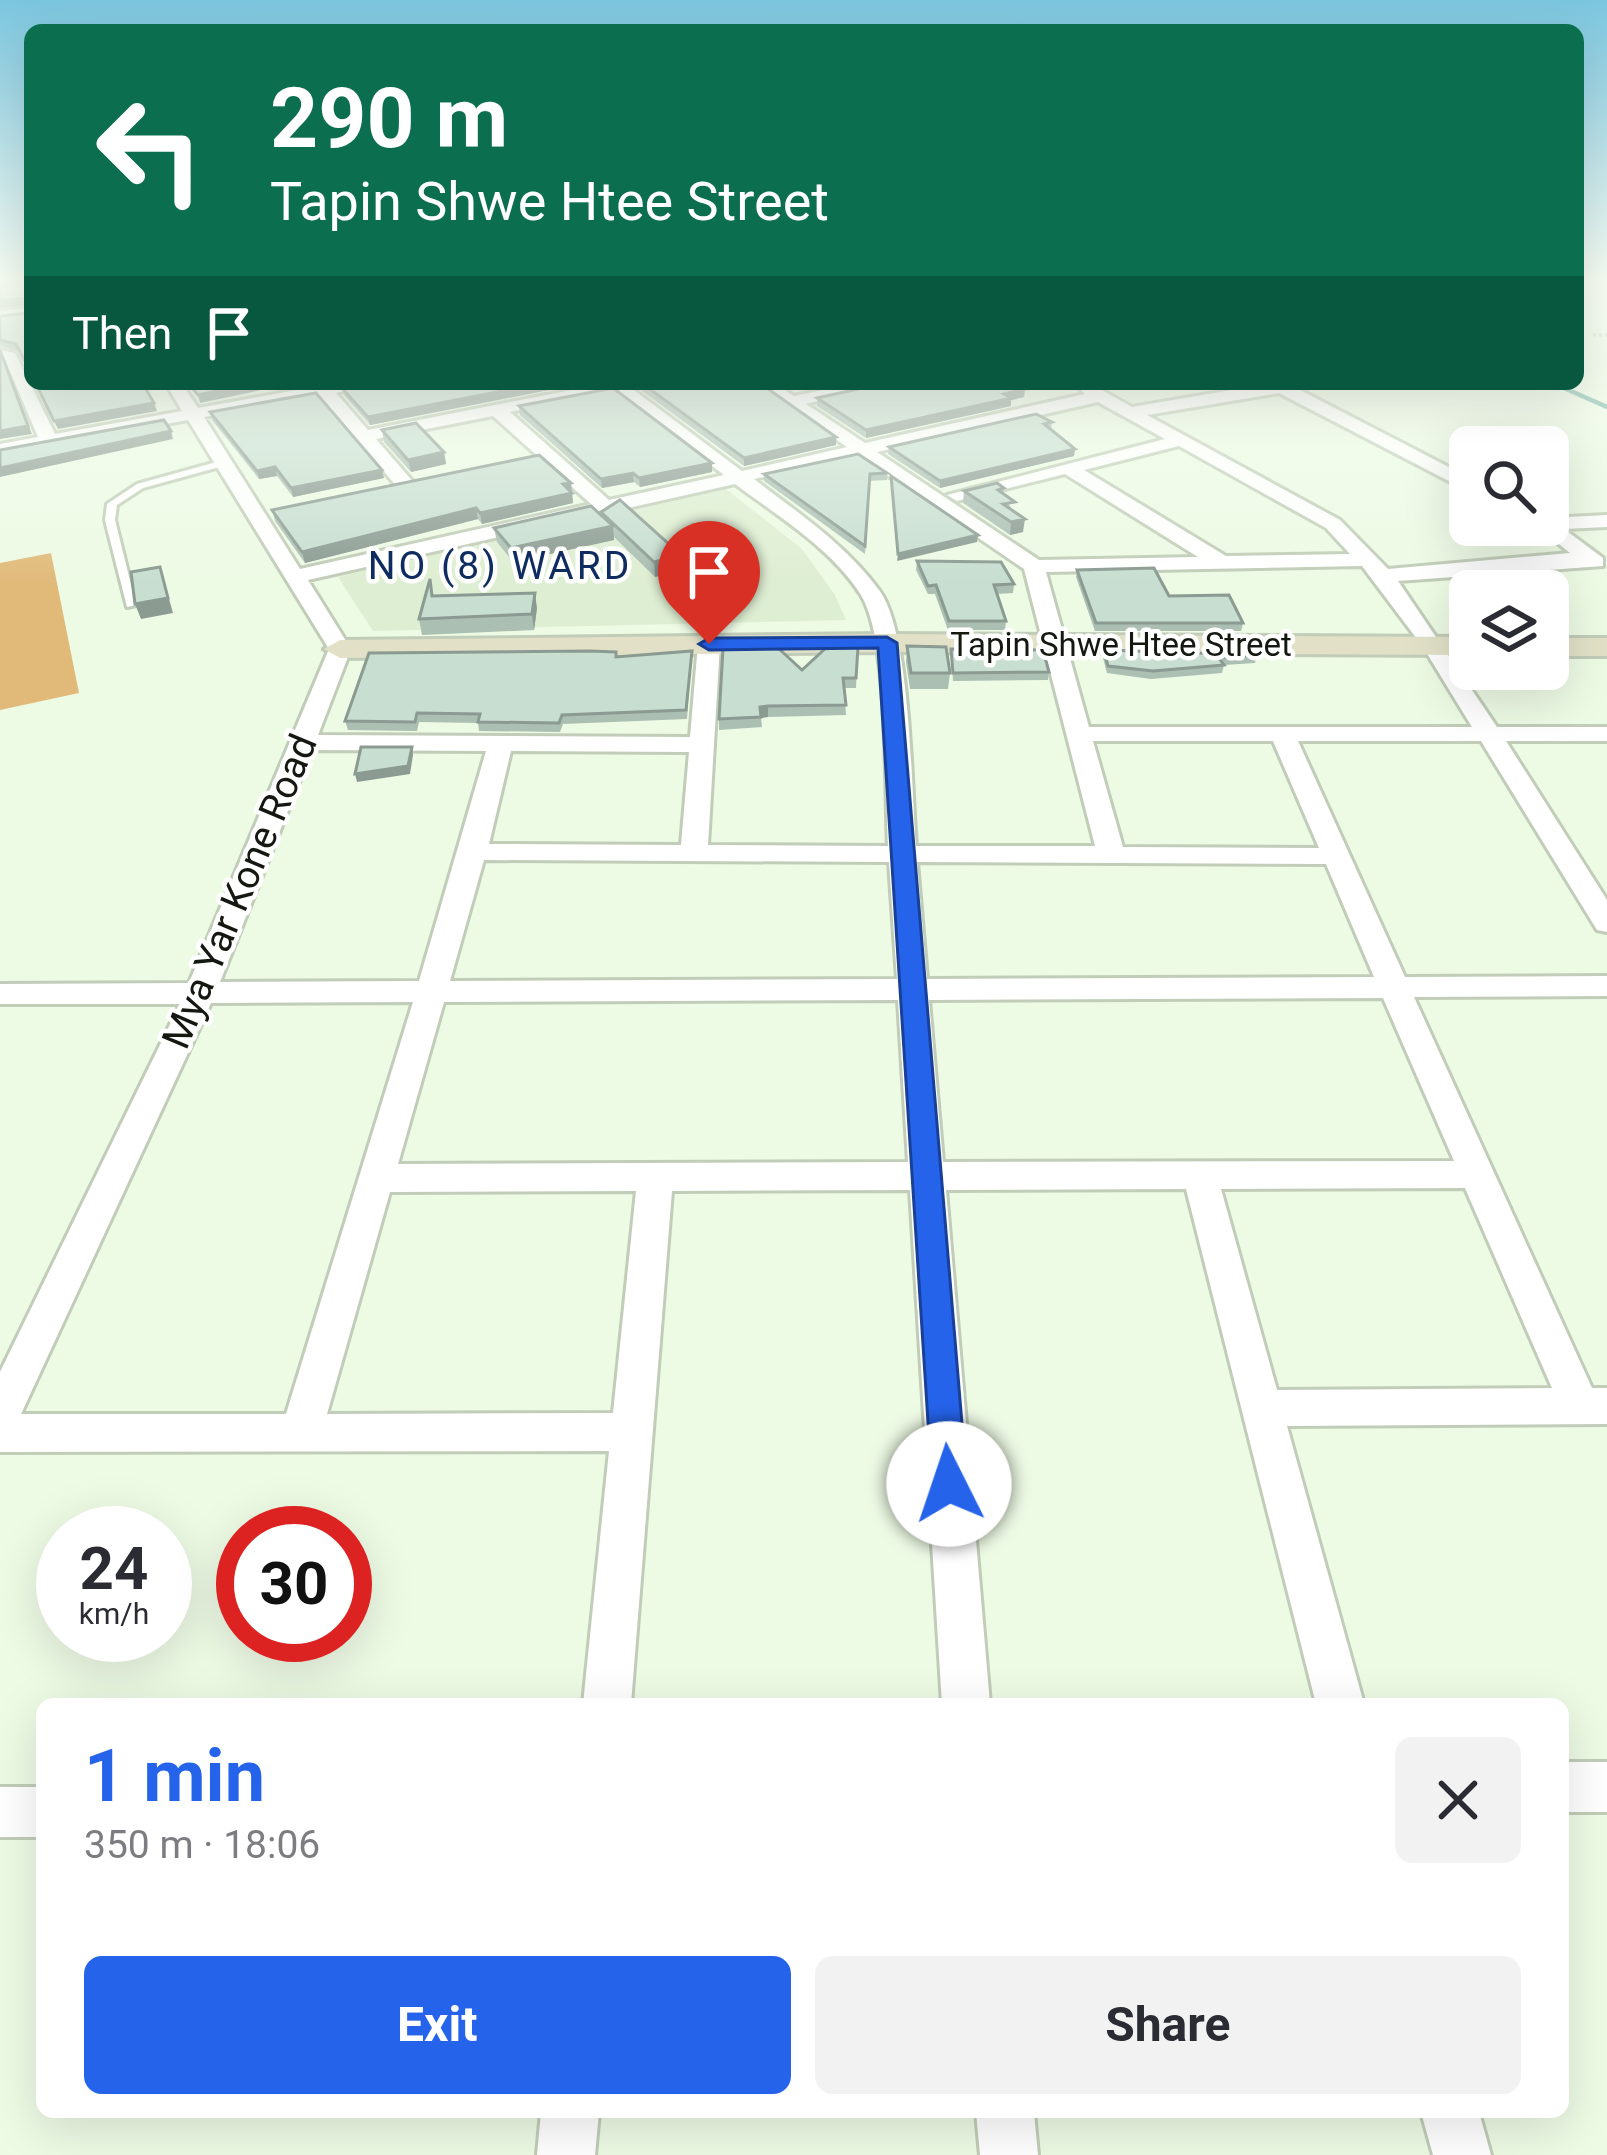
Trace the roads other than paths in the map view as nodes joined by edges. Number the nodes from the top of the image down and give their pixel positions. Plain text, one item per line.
1 (178, 390) edge
2 (308, 390) edge
3 (325, 390) edge
4 (595, 390) edge
5 (626, 390) edge
6 (773, 390) edge
7 (847, 390) edge
8 (1089, 390) edge
9 (1256, 390) edge
10 (1286, 390) edge
11 (26, 392) joint
12 (0, 396) edge
13 (1101, 396) junction
14 (790, 402) junction
15 (497, 410) junction
16 (1132, 412) junction
17 (194, 414) junction
18 (364, 436) junction
19 (49, 440) junction
20 (1183, 440) junction
21 (0, 448) edge
22 (862, 449) junction
23 (220, 464) junction
24 (1068, 468) junction
25 (1449, 471) edge
26 (1443, 472) junction
27 (1449, 475) edge
28 (738, 476) junction
29 (383, 488) edge
30 (938, 500) junction
31 (604, 507) junction
32 (1607, 521) edge
33 (1569, 523) edge
34 (1569, 542) edge
35 (1222, 563) junction
36 (1598, 564) edge
37 (1034, 566) junction
38 (1376, 568) junction
39 (298, 576) junction
40 (131, 605) edge
41 (887, 643) junction
42 (709, 644) junction
43 (1055, 644) junction
44 (1434, 646) junction
45 (1449, 646) edge
46 (1569, 647) edge
47 (1607, 647) edge
48 (340, 649) junction
49 (1078, 734) junction
50 (1282, 734) junction
51 (1490, 734) junction
52 (1607, 734) edge
53 (302, 742) junction
54 (501, 742) junction
55 (701, 745) junction
56 (473, 852) junction
57 (694, 853) junction
58 (902, 854) junction
59 (1111, 855) junction
60 (1336, 856) junction
61 (1607, 923) edge
62 (912, 986) junction
63 (1394, 986) junction
64 (1607, 986) edge
65 (431, 989) junction
66 (0, 994) edge
67 (200, 994) junction
68 (1477, 1174) junction
69 (1200, 1175) junction
70 (926, 1176) junction
71 (655, 1177) junction
72 (376, 1178) junction
73 (1594, 1406) edge
74 (1261, 1408) junction
75 (0, 1415) edge
76 (302, 1430) junction
77 (631, 1432) junction
78 (0, 1433) edge
79 (608, 1698) edge
80 (966, 1698) edge
81 (1338, 1698) edge
82 (1569, 1787) edge
83 (1607, 1787) edge
84 (0, 1812) edge
85 (36, 1812) edge
86 (569, 2118) edge
87 (1006, 2118) edge
88 (1452, 2118) edge
89 (566, 2155) edge
90 (1009, 2155) edge
91 (1462, 2155) edge

1 - 17 street
2 - 17 street
3 - 18 street
4 - 15 street
5 - 28 street
6 - 14 street
7 - 14 street
8 - 13 street
9 - 16 street
10 - 26 street
11 - 12 street
11 - 19 street
13 - 16 street
13 - 22 street
14 - 22 street
15 - 18 street
15 - 31 street
16 - 20 street
17 - 19 street
17 - 23 street
18 - 29 street
19 - 21 street
20 - 24 street
20 - 38 street
22 - 28 street
22 - 30 street
23 - 39 street
23 - 40 lane
24 - 30 street
24 - 35 street
25 - 26 street
26 - 27 street
28 - 31 street
28 - 41 street
30 - 37 street
31 - 39 street
32 - 33 street
34 - 36 street
35 - 37 street
35 - 38 street
36 - 38 street
37 - 43 street
38 - 44 street
39 - 48 street
41 - 42 street, Tapin Shwe Htee Street
41 - 43 street, Tapin Shwe Htee Street
41 - 58 street
42 - 48 street, Tapin Shwe Htee Street
42 - 55 street
43 - 44 street, Tapin Shwe Htee Street
43 - 49 street
44 - 45 street, Tapin Shwe Htee Street
44 - 51 street
46 - 47 street
48 - 53 street, Mya Yar Kone Road
49 - 50 street
49 - 59 street
50 - 51 street
50 - 60 street
51 - 52 street
51 - 61 street
53 - 54 street
53 - 67 street, Mya Yar Kone Road
54 - 55 street
54 - 56 street
55 - 57 street
56 - 57 street
56 - 65 street
57 - 58 street
58 - 59 street
58 - 62 street
59 - 60 street
60 - 63 street
62 - 63 street
62 - 65 street
62 - 70 street
63 - 64 street
63 - 68 street
65 - 67 street
65 - 72 street
66 - 67 street
67 - 75 street, Mya Yar Kone Road
68 - 69 street
68 - 73 street
69 - 70 street
69 - 74 street
70 - 71 street
70 - 80 street
71 - 72 street
71 - 77 street
72 - 76 street
73 - 74 street
74 - 81 street
76 - 77 street
76 - 78 street
77 - 79 street
82 - 83 street
84 - 85 street
86 - 89 street
87 - 90 street
88 - 91 street

